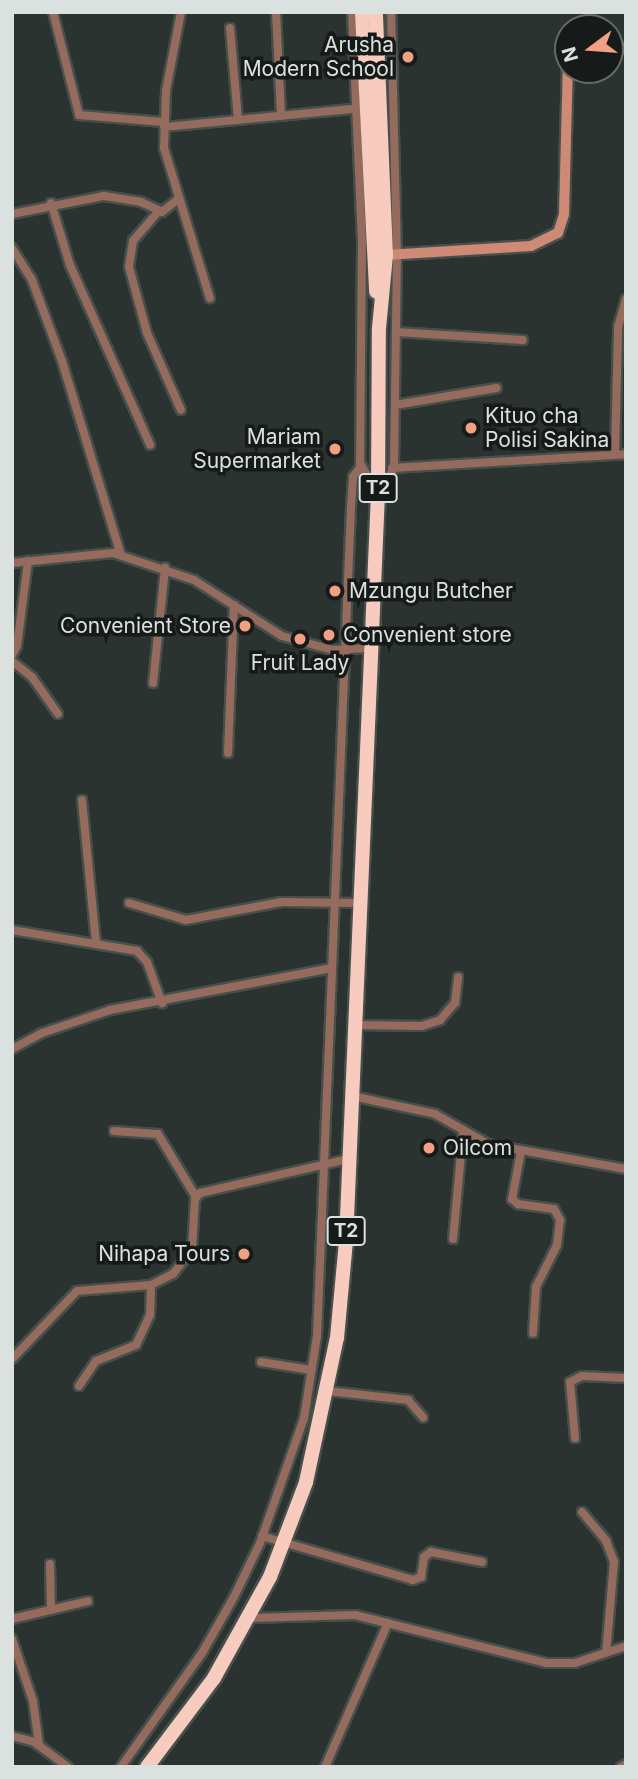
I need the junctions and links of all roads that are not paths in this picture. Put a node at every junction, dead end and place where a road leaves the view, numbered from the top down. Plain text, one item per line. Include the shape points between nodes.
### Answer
1 (52, 12) edge
2 (181, 12) edge
3 (276, 12) edge
4 (352, 12) edge
5 (362, 12) edge
6 (376, 12) edge
7 (391, 12) edge
8 (230, 28) dead end
9 (567, 84) edge
10 (364, 107) junction
11 (281, 116) junction
12 (238, 121) junction
13 (164, 125) junction
14 (178, 199) junction
15 (51, 203) junction
16 (158, 212) junction
17 (12, 214) edge
18 (12, 248) edge
19 (394, 254) junction
20 (379, 278) junction
21 (210, 298) dead end
22 (626, 299) edge
23 (396, 332) junction
24 (523, 340) dead end
25 (622, 348) edge
26 (497, 388) dead end
27 (395, 405) junction
28 (181, 410) dead end
29 (150, 445) dead end
30 (615, 454) junction
31 (626, 454) edge
32 (362, 466) junction
33 (378, 467) junction
34 (394, 468) junction
35 (378, 494) junction
36 (121, 555) junction
37 (28, 561) junction
38 (12, 563) edge
39 (165, 568) junction
40 (234, 606) junction
41 (369, 648) junction
42 (347, 649) junction
43 (12, 655) edge
44 (12, 661) edge
45 (153, 683) dead end
46 (58, 714) dead end
47 (228, 754) dead end
48 (82, 800) dead end
49 (359, 902) junction
50 (130, 903) dead end
51 (332, 903) junction
52 (12, 930) edge
53 (96, 942) junction
54 (332, 968) junction
55 (458, 977) dead end
56 (162, 1003) junction
57 (354, 1025) junction
58 (12, 1049) edge
59 (352, 1096) junction
60 (114, 1131) dead end
61 (463, 1133) junction
62 (521, 1151) junction
63 (348, 1159) junction
64 (320, 1165) junction
65 (626, 1169) edge
66 (196, 1197) junction
67 (453, 1239) dead end
68 (151, 1284) junction
69 (533, 1333) dead end
70 (12, 1359) edge
71 (261, 1362) dead end
72 (312, 1370) junction
73 (626, 1378) edge
74 (79, 1386) dead end
75 (328, 1391) junction
76 (423, 1417) dead end
77 (575, 1438) dead end
78 (582, 1512) dead end
79 (262, 1536) junction
80 (284, 1545) junction
81 (482, 1562) dead end
82 (50, 1564) dead end
83 (88, 1601) dead end
84 (51, 1611) junction
85 (250, 1618) junction
86 (12, 1619) edge
87 (388, 1623) junction
88 (12, 1639) edge
89 (626, 1646) edge
90 (606, 1653) junction
91 (12, 1736) edge
92 (39, 1745) junction
93 (626, 1764) edge
94 (68, 1767) edge
95 (121, 1767) edge
96 (148, 1767) edge
97 (325, 1767) edge
98 (621, 1767) edge

1 - 13 street via 79,115
2 - 13 street
3 - 11 street
4 - 10 street
5 - 10 highway, T2
6 - 19 highway, T2
7 - 19 street
8 - 12 street
9 - 19 street via 564,214 558,233 531,246
10 - 11 street
10 - 20 highway, T2
10 - 32 street
11 - 12 street
12 - 13 street
13 - 14 street via 167,165
14 - 16 street via 171,209
14 - 21 street
15 - 16 street via 119,197
15 - 17 street
15 - 29 street via 70,265
16 - 28 street via 133,241 129,267 147,333
18 - 36 street via 32,280 62,361
19 - 20 highway, T2
19 - 23 street
20 - 33 highway, T2
22 - 25 street via 620,313
23 - 24 street
23 - 27 street
25 - 30 street
26 - 27 street
27 - 34 street
30 - 31 street
30 - 34 street
32 - 35 street
32 - 42 street via 353,477
33 - 34 street
33 - 35 highway, T2
34 - 35 street
35 - 41 highway, T2
36 - 37 street via 103,551
36 - 39 street
37 - 38 street
37 - 43 street via 18,646
39 - 40 street
39 - 45 street
40 - 42 street via 282,636 316,647
40 - 47 street
41 - 42 street
41 - 49 highway, T2
42 - 51 street
44 - 46 street via 32,677
48 - 53 street
49 - 51 street
49 - 57 highway, T2
50 - 51 street via 186,920 281,902
51 - 54 street
52 - 53 street
53 - 56 street via 143,956
54 - 56 street
54 - 64 street
55 - 57 street via 455,1003 440,1020 422,1026
56 - 58 street via 86,1017
57 - 59 highway, T2
59 - 61 street via 435,1114
59 - 63 highway, T2
60 - 66 street via 158,1134
61 - 62 street
61 - 67 street
62 - 65 street
62 - 69 street via 512,1199 524,1206 554,1209 561,1220 557,1245 536,1287
63 - 64 street
63 - 75 highway, T2 via 341,1292
64 - 66 street via 210,1189
64 - 72 street via 321,1256
66 - 68 street via 189,1257 173,1274
68 - 70 street via 77,1291
68 - 74 street via 150,1315 136,1345 96,1361
71 - 72 street
72 - 79 street via 304,1418
73 - 77 street via 582,1376 570,1382
75 - 76 street via 408,1400
75 - 80 highway, T2
78 - 90 street via 606,1541 614,1562
79 - 80 street
79 - 95 street via 202,1653
80 - 81 street via 413,1580 421,1577 429,1552
80 - 85 highway, T2
82 - 84 street
83 - 84 street
84 - 86 street
85 - 87 street via 330,1613
85 - 96 highway, T2 via 215,1678
87 - 90 street via 546,1663 575,1663
87 - 97 street
88 - 92 street via 33,1701
89 - 90 street
91 - 92 street
92 - 94 street
93 - 98 street

